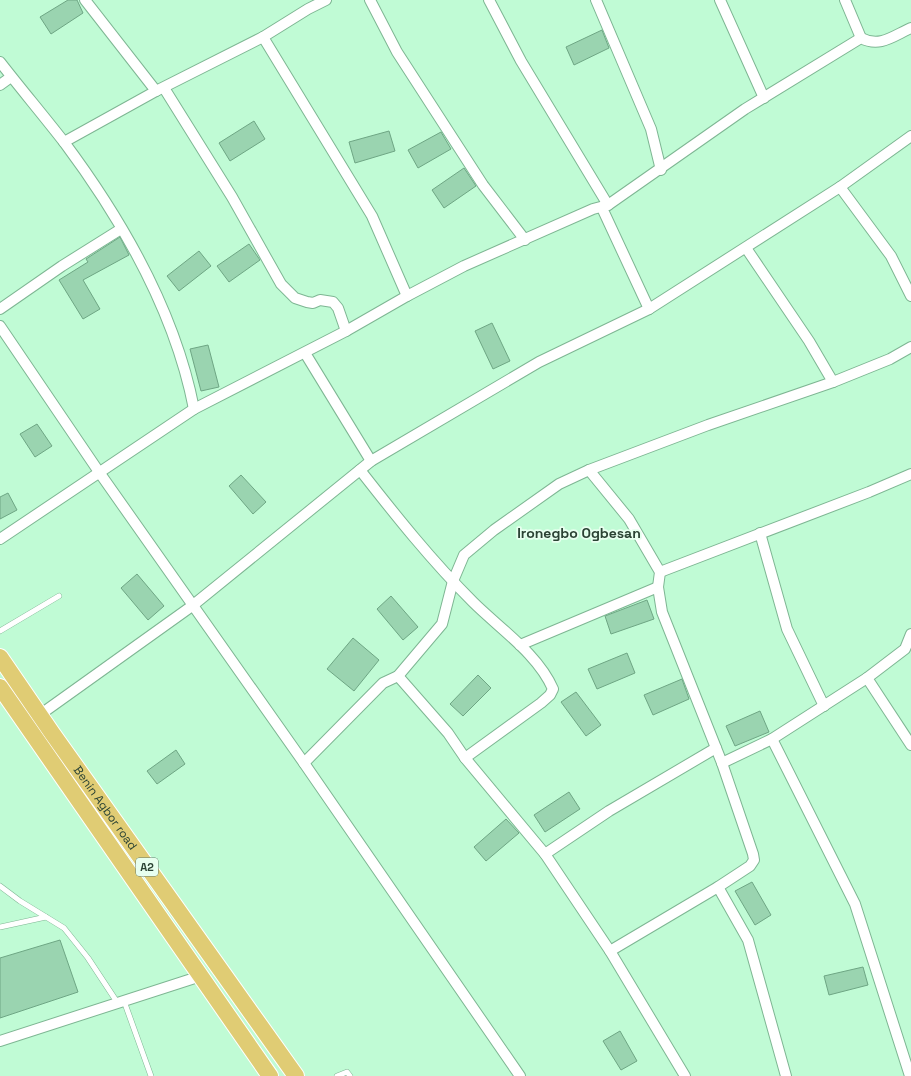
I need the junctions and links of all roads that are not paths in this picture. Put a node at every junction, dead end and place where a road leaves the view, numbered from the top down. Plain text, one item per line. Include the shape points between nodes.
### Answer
1 (85, 0) edge
2 (326, 0) edge
3 (370, 0) edge
4 (489, 0) edge
5 (596, 0) edge
6 (720, 0) edge
7 (845, 0) edge
8 (306, 4) edge
9 (911, 28) edge
10 (263, 37) junction
11 (861, 38) junction
12 (0, 62) edge
13 (11, 77) junction
14 (0, 85) edge
15 (160, 90) junction
16 (764, 98) junction
17 (911, 136) edge
18 (64, 142) junction
19 (661, 170) junction
20 (840, 188) junction
21 (605, 207) junction
22 (121, 229) junction
23 (525, 240) junction
24 (746, 248) junction
25 (407, 296) junction
26 (911, 296) edge
27 (649, 308) junction
28 (0, 309) edge
29 (0, 326) edge
30 (346, 331) junction
31 (911, 346) edge
32 (305, 353) junction
33 (833, 382) junction
34 (194, 409) junction
35 (371, 461) junction
36 (360, 470) junction
37 (589, 470) junction
38 (99, 472) junction
39 (911, 474) edge
40 (760, 533) junction
41 (0, 539) edge
42 (660, 572) junction
43 (453, 581) junction
44 (658, 587) junction
45 (59, 596) dead end
46 (192, 606) junction
47 (0, 631) edge
48 (911, 634) edge
49 (520, 645) junction
50 (0, 657) edge
51 (398, 676) junction
52 (867, 678) junction
53 (0, 688) edge
54 (824, 706) junction
55 (41, 714) junction
56 (772, 739) junction
57 (911, 745) edge
58 (716, 748) junction
59 (465, 758) junction
60 (304, 763) junction
61 (722, 763) junction
62 (545, 854) junction
63 (0, 886) edge
64 (718, 887) junction
65 (46, 916) junction
66 (0, 927) edge
67 (610, 951) junction
68 (200, 976) junction
69 (120, 1001) junction
70 (0, 1041) edge
71 (151, 1076) edge
72 (270, 1076) edge
73 (296, 1076) edge
74 (337, 1076) edge
75 (350, 1076) edge
76 (520, 1076) edge
77 (685, 1076) edge
78 (786, 1076) edge
79 (910, 1076) edge

1 - 15 street
2 - 8 street
3 - 23 street via 397,52 483,185
4 - 21 street
5 - 19 street via 651,129
6 - 16 street
7 - 11 street
8 - 10 street
9 - 11 street via 878,43 870,43
10 - 15 street
10 - 25 street via 372,216
11 - 16 street
12 - 13 street
13 - 14 street
13 - 18 street
15 - 18 street
15 - 30 street via 232,197 281,284 296,298 307,302 333,302 338,308
16 - 19 street
17 - 20 street
18 - 22 street
19 - 21 street via 648,176
20 - 24 street
20 - 26 street via 891,256
21 - 23 street via 593,209
21 - 27 street
22 - 28 street
22 - 34 street via 150,279 173,332
23 - 25 street via 464,266
24 - 27 street
24 - 33 street via 809,341
25 - 30 street
27 - 35 street via 539,362
29 - 38 street
30 - 32 street
31 - 33 street via 890,359
32 - 34 street
32 - 35 street
33 - 37 street
34 - 38 street
35 - 36 street
36 - 43 street via 426,553
36 - 46 street
37 - 42 street via 629,519
37 - 43 street via 560,484 494,530 464,556
38 - 41 street
38 - 46 street
39 - 40 street
40 - 42 street
40 - 54 street via 787,629
42 - 44 street
43 - 49 street
43 - 51 street via 442,624
44 - 49 street
44 - 58 street via 662,612
45 - 47 lane
46 - 55 street
46 - 60 street
48 - 52 street via 905,649
49 - 59 street via 548,679 552,689 550,695
50 - 55 highway, Benin Agbor road / A2
51 - 59 street via 448,733
51 - 60 street via 383,683
52 - 54 street
52 - 57 street
53 - 68 highway, Benin Agbor road / A2
54 - 56 street
55 - 73 highway, Benin Agbor road / A2
56 - 61 street
56 - 79 street via 855,904
58 - 61 street
58 - 62 street
59 - 62 street
60 - 76 street
61 - 64 street via 754,860 750,866
62 - 67 street
63 - 65 lane
64 - 67 street
64 - 78 street via 748,940
65 - 66 lane
65 - 69 lane via 64,928
67 - 77 street
68 - 69 street
68 - 72 highway, Benin Agbor road / A2
69 - 70 street
69 - 71 lane
74 - 75 lane via 347,1072

